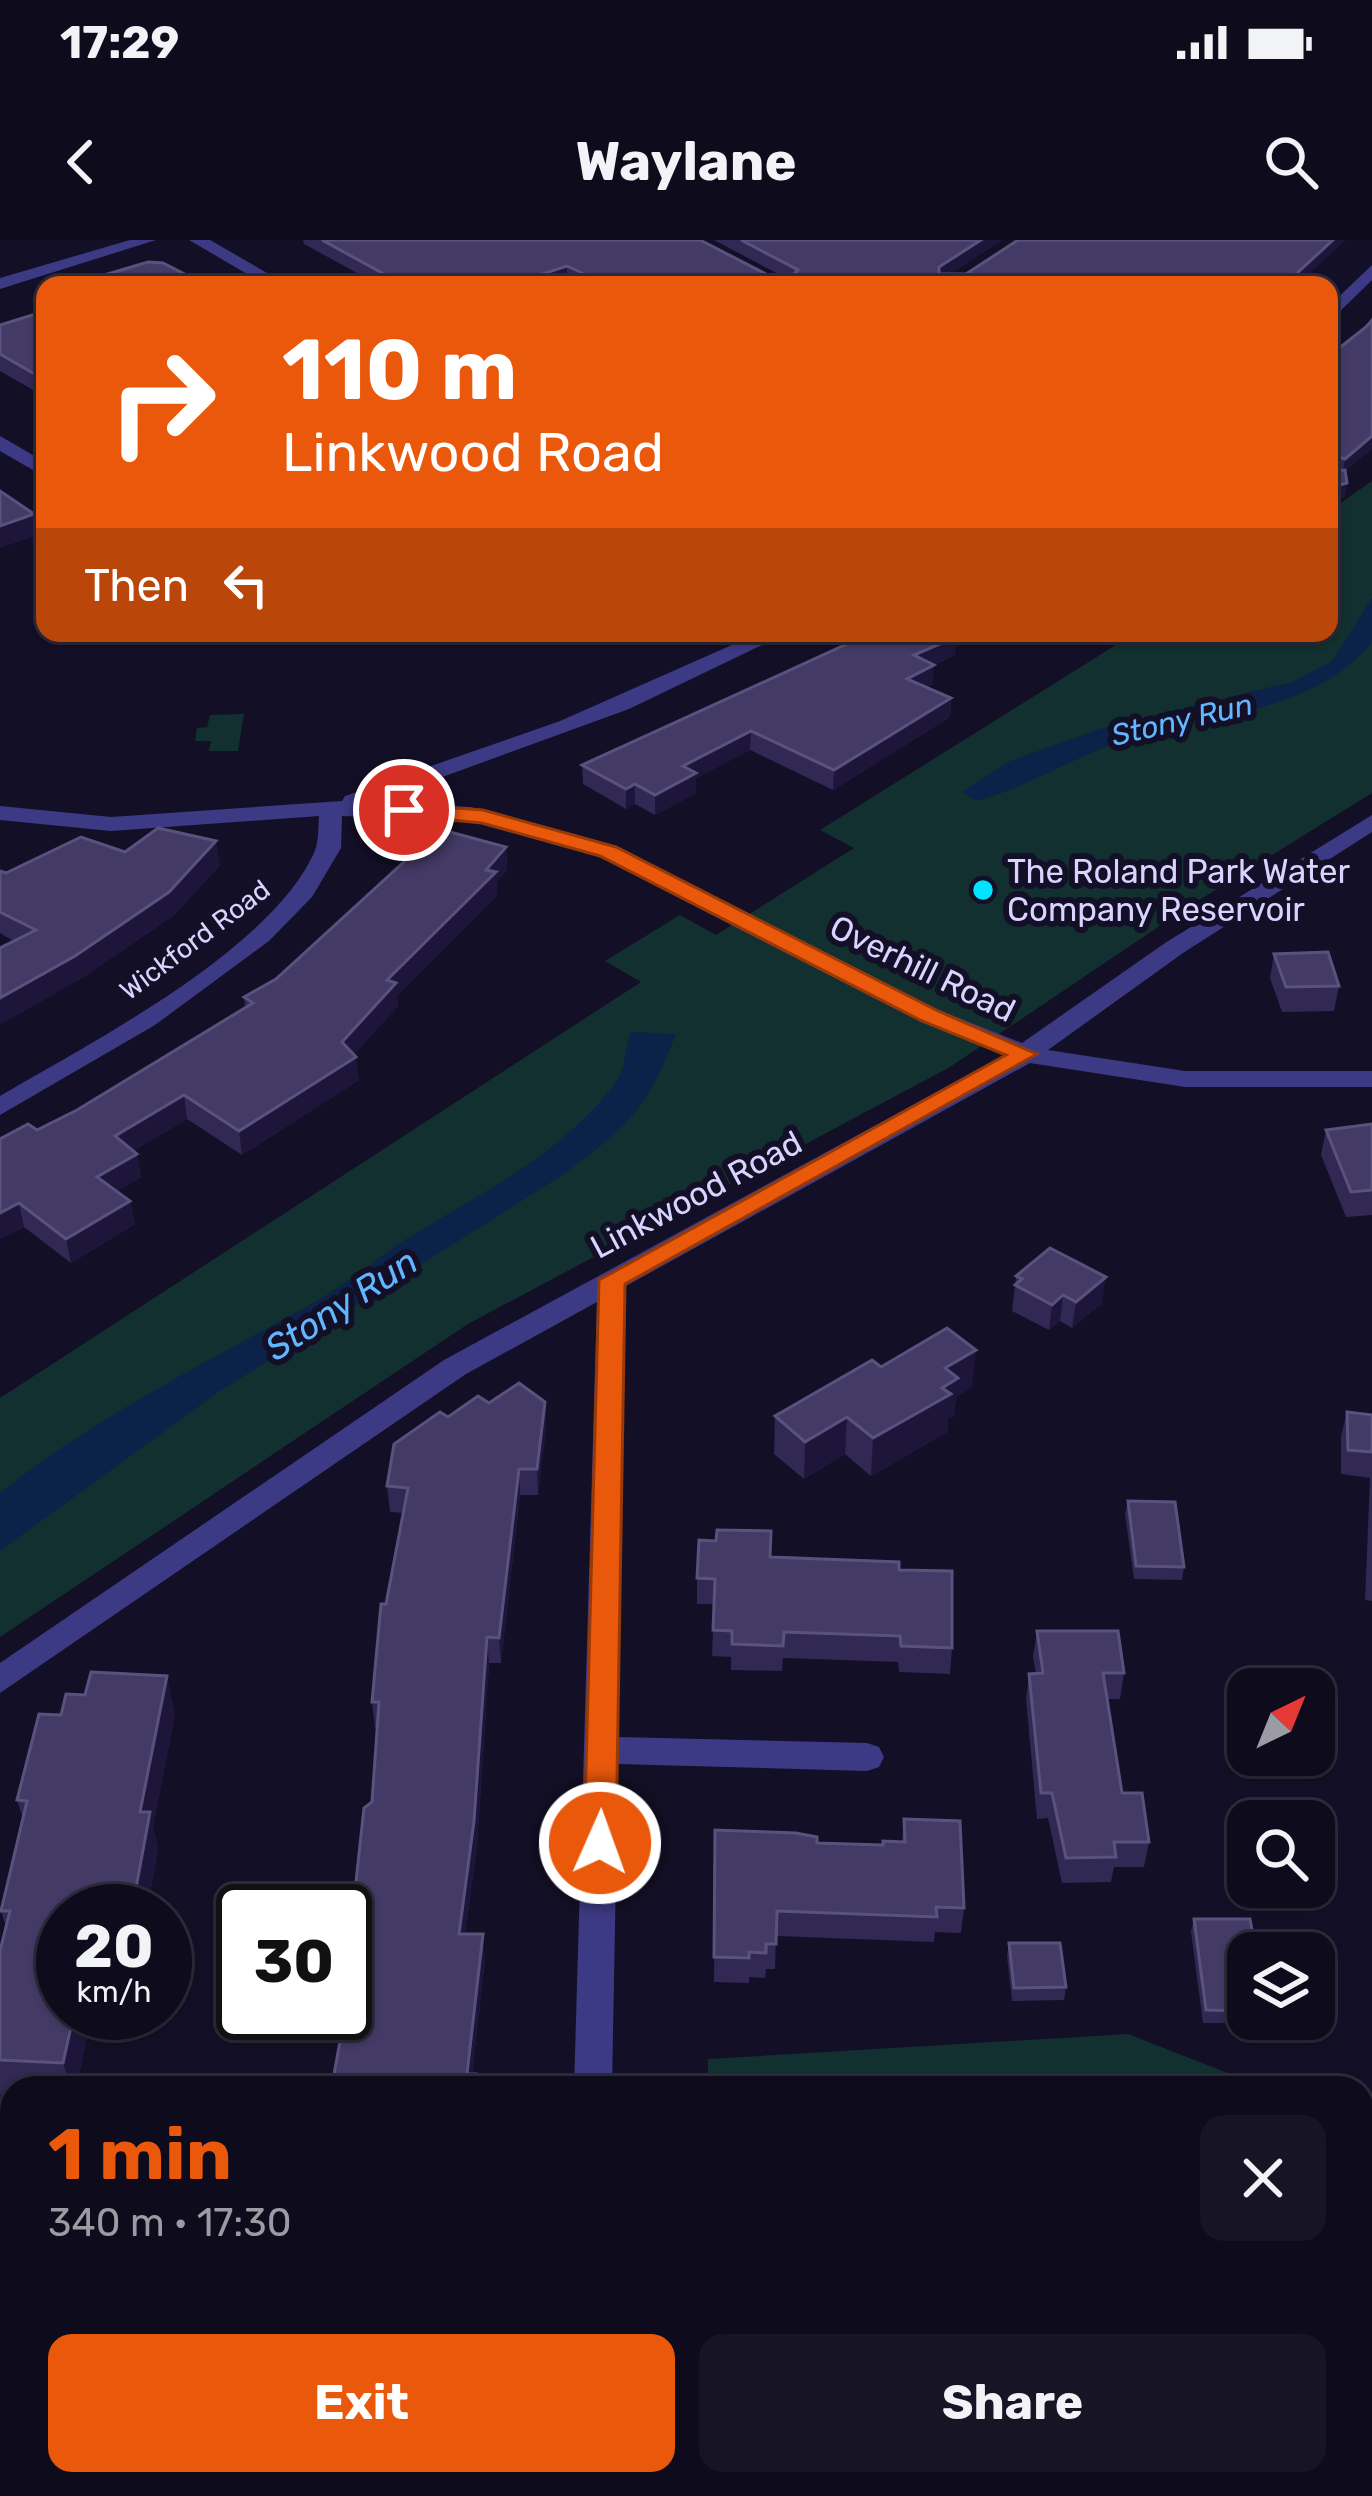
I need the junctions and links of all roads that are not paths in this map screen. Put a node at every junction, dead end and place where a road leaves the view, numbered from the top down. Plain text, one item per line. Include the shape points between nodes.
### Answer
1 (148, 240) edge
2 (197, 240) edge
3 (1372, 270) edge
4 (263, 276) edge
5 (0, 284) edge
6 (1338, 307) edge
7 (0, 442) edge
8 (36, 465) edge
9 (759, 642) edge
10 (461, 764) junction
11 (331, 808) junction
12 (0, 813) edge
13 (470, 814) junction
14 (1372, 822) edge
15 (1025, 1054) junction
16 (1372, 1079) edge
17 (0, 1107) edge
18 (612, 1280) junction
19 (0, 1680) edge
20 (603, 1750) junction
21 (867, 1757) dead end
22 (593, 2076) edge

1 - 5 street
2 - 4 street
3 - 6 street
7 - 8 street
9 - 10 street
10 - 11 street
10 - 13 street via 458,790
11 - 12 street, Overhill Road via 111,824
11 - 13 street, Overhill Road
11 - 17 street, Wickford Road via 337,826 326,857 277,921 188,990
13 - 15 street, Overhill Road via 608,852 930,1016
14 - 15 street, Linkwood Road
15 - 16 street, Overhill Road via 1185,1079
15 - 18 street, Linkwood Road
18 - 19 street, Linkwood Road via 455,1367
18 - 20 street
20 - 21 street
20 - 22 street

